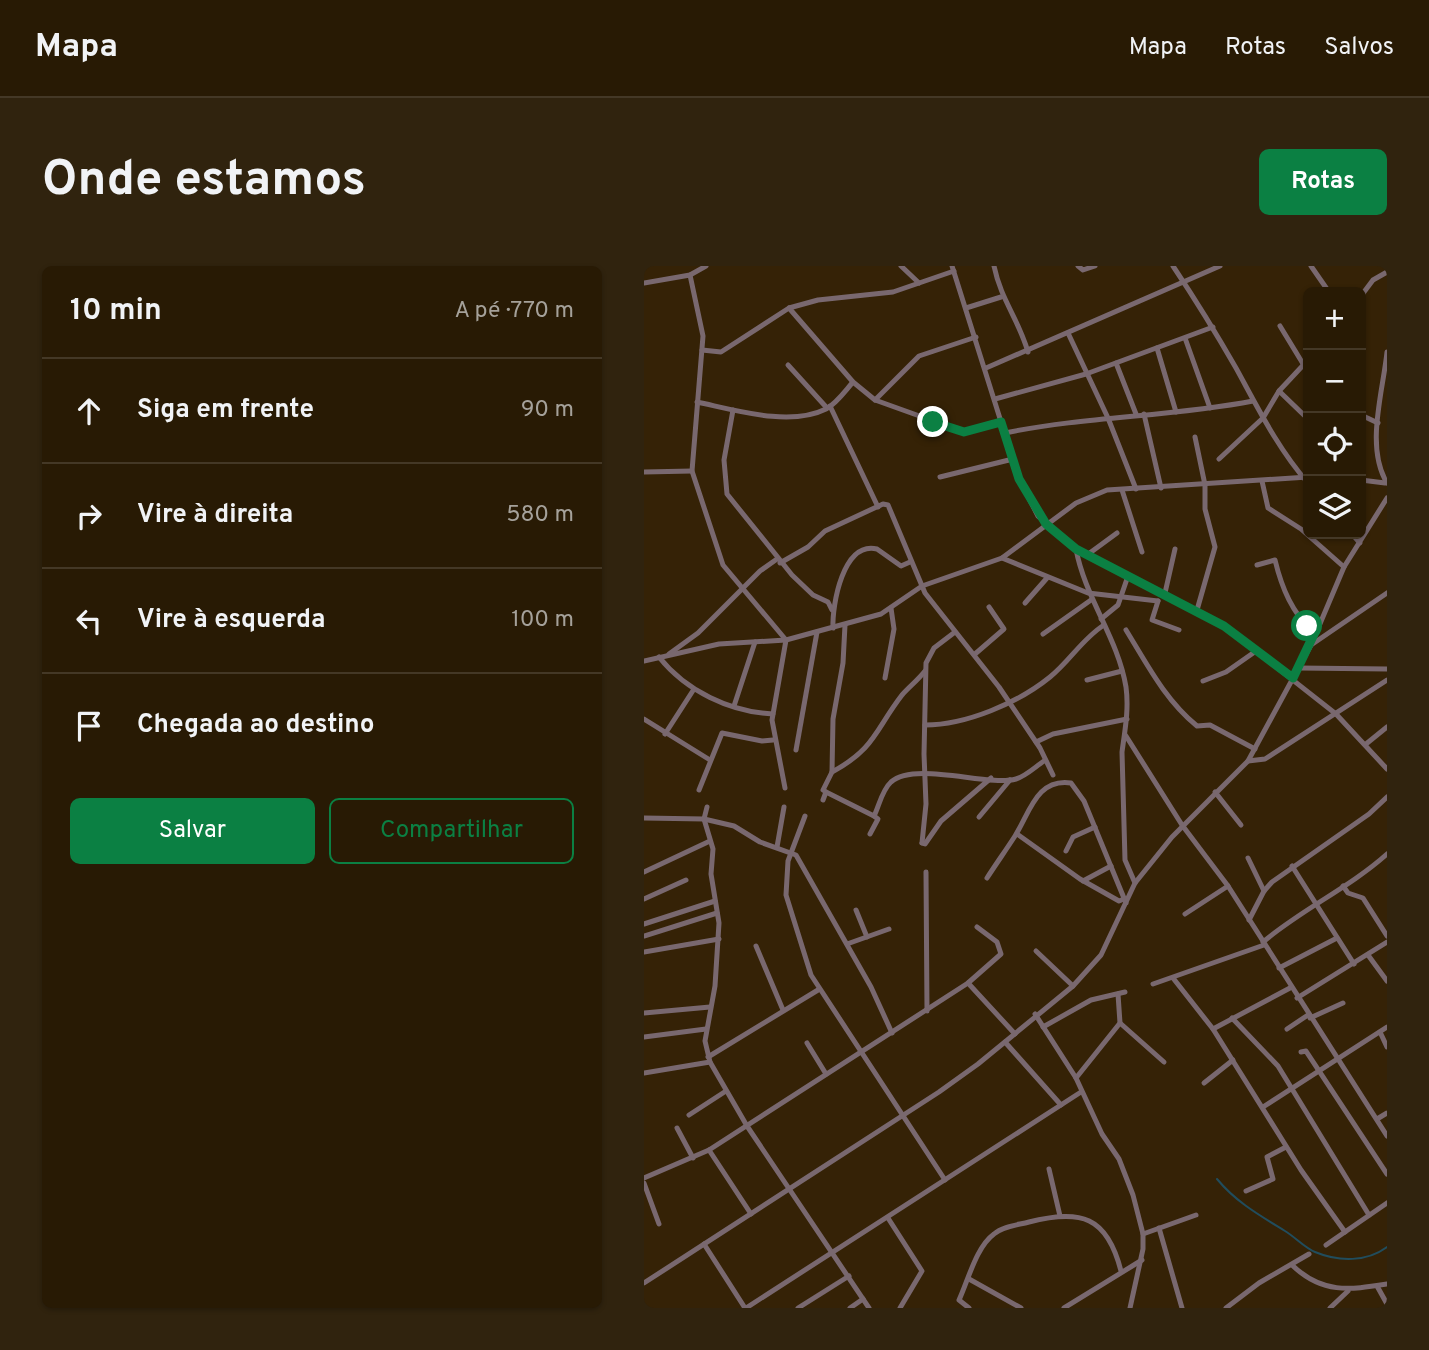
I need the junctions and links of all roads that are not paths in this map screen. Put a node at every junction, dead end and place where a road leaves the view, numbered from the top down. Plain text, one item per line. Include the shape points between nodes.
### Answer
1 (706, 266) edge
2 (901, 266) edge
3 (994, 266) edge
4 (1078, 266) edge
5 (1096, 266) edge
6 (1173, 266) edge
7 (1220, 266) edge
8 (1311, 266) edge
9 (953, 269) edge
10 (692, 271) edge
11 (1387, 272) edge
12 (1184, 282) junction
13 (644, 283) edge
14 (919, 283) junction
15 (1326, 287) edge
16 (1366, 289) edge
17 (1001, 297) junction
18 (789, 308) junction
19 (966, 308) junction
20 (1280, 326) dead end
21 (1213, 327) junction
22 (1068, 333) junction
23 (976, 337) junction
24 (1185, 338) junction
25 (1157, 348) junction
26 (702, 350) junction
27 (1028, 352) junction
28 (1387, 352) edge
29 (1116, 363) junction
30 (788, 365) dead end
31 (1303, 366) joint
32 (986, 368) junction
33 (1086, 373) junction
34 (853, 382) junction
35 (1279, 391) junction
36 (995, 399) junction
37 (875, 400) junction
38 (1253, 401) junction
39 (697, 402) junction
40 (829, 407) junction
41 (1210, 408) junction
42 (733, 410) junction
43 (1176, 412) junction
44 (1136, 414) junction
45 (1144, 414) junction
46 (1303, 414) edge
47 (1366, 417) edge
48 (1108, 418) junction
49 (1263, 418) junction
50 (1001, 422) junction
51 (1378, 423) junction
52 (1005, 433) junction
53 (1195, 437) dead end
54 (1013, 459) junction
55 (1219, 459) dead end
56 (692, 471) junction
57 (644, 472) edge
58 (1305, 476) edge
59 (940, 477) dead end
60 (1303, 477) edge
61 (1262, 481) junction
62 (1366, 481) edge
63 (1386, 483) edge
64 (1205, 485) junction
65 (1161, 488) junction
66 (1122, 489) junction
67 (1136, 489) junction
68 (1387, 498) edge
69 (878, 507) junction
70 (1046, 524) junction
71 (1117, 533) dead end
72 (1356, 539) edge
73 (1360, 543) junction
74 (1076, 549) junction
75 (1175, 549) dead end
76 (1142, 552) dead end
77 (1087, 555) junction
78 (1002, 558) junction
79 (779, 561) junction
80 (910, 562) junction
81 (1257, 565) dead end
82 (1344, 567) junction
83 (1128, 576) junction
84 (1047, 578) junction
85 (922, 586) junction
86 (742, 589) junction
87 (1163, 592) junction
88 (1387, 593) edge
89 (1089, 597) junction
90 (1120, 599) junction
91 (1158, 601) junction
92 (1025, 603) dead end
93 (989, 607) dead end
94 (891, 608) junction
95 (832, 610) junction
96 (1197, 610) junction
97 (1101, 619) junction
98 (845, 625) junction
99 (1104, 625) junction
100 (833, 628) junction
101 (1126, 630) dead end
102 (1179, 630) dead end
103 (817, 632) junction
104 (955, 632) junction
105 (1043, 634) dead end
106 (1314, 634) junction
107 (786, 640) junction
108 (755, 642) junction
109 (1311, 645) junction
110 (1256, 651) junction
111 (975, 654) junction
112 (667, 656) junction
113 (659, 657) junction
114 (644, 661) edge
115 (1299, 668) junction
116 (1387, 669) edge
117 (1122, 670) junction
118 (925, 671) junction
119 (885, 678) dead end
120 (1293, 678) junction
121 (1087, 680) dead end
122 (1387, 680) edge
123 (1203, 681) dead end
124 (694, 690) junction
125 (1008, 701) junction
126 (734, 706) junction
127 (1336, 714) junction
128 (773, 715) junction
129 (644, 719) edge
130 (1126, 719) junction
131 (925, 725) junction
132 (1387, 727) edge
133 (665, 734) junction
134 (1126, 736) junction
135 (773, 740) junction
136 (1036, 742) junction
137 (1366, 744) junction
138 (1255, 749) junction
139 (796, 750) dead end
140 (710, 760) junction
141 (1044, 761) junction
142 (1248, 761) junction
143 (1387, 769) edge
144 (832, 772) junction
145 (926, 775) junction
146 (1053, 775) dead end
147 (991, 778) junction
148 (1010, 780) junction
149 (785, 788) dead end
150 (699, 790) dead end
151 (826, 792) junction
152 (1215, 792) junction
153 (1387, 797) edge
154 (823, 800) dead end
155 (707, 807) dead end
156 (785, 807) dead end
157 (805, 816) dead end
158 (874, 816) junction
159 (979, 817) dead end
160 (644, 818) edge
161 (704, 819) junction
162 (1182, 825) junction
163 (1241, 825) dead end
164 (1095, 827) junction
165 (870, 834) dead end
166 (1017, 834) junction
167 (710, 841) junction
168 (777, 847) junction
169 (1066, 851) dead end
170 (791, 852) junction
171 (1387, 854) edge
172 (1248, 858) dead end
173 (1111, 866) junction
174 (1292, 866) junction
175 (644, 872) edge
176 (926, 872) dead end
177 (987, 878) dead end
178 (686, 880) dead end
179 (1083, 881) junction
180 (1135, 883) junction
181 (1228, 886) junction
182 (1343, 886) junction
183 (1264, 891) junction
184 (644, 900) edge
185 (715, 901) junction
186 (1125, 901) junction
187 (1317, 904) junction
188 (856, 910) dead end
189 (717, 914) junction
190 (1185, 914) dead end
191 (1249, 920) junction
192 (644, 923) edge
193 (977, 926) dead end
194 (889, 929) dead end
195 (644, 936) edge
196 (1387, 936) edge
197 (867, 937) junction
198 (1337, 938) junction
199 (719, 939) junction
200 (1387, 942) edge
201 (847, 944) junction
202 (1264, 944) junction
203 (756, 946) dead end
204 (1036, 951) dead end
205 (644, 952) edge
206 (1368, 955) junction
207 (1354, 964) junction
208 (1279, 968) junction
209 (1173, 978) junction
210 (1387, 981) edge
211 (968, 983) junction
212 (1153, 984) dead end
213 (1073, 986) junction
214 (1290, 988) junction
215 (818, 990) junction
216 (1297, 998) junction
217 (1343, 1003) dead end
218 (710, 1007) junction
219 (783, 1010) junction
220 (927, 1011) junction
221 (644, 1013) edge
222 (1035, 1014) junction
223 (1309, 1017) junction
224 (1231, 1018) junction
225 (1120, 1023) junction
226 (1043, 1027) junction
227 (1387, 1027) edge
228 (706, 1029) junction
229 (1213, 1029) junction
230 (1287, 1029) dead end
231 (892, 1032) junction
232 (1380, 1032) junction
233 (1015, 1034) junction
234 (644, 1037) edge
235 (1005, 1042) junction
236 (807, 1043) dead end
237 (1387, 1047) edge
238 (860, 1051) junction
239 (1301, 1052) dead end
240 (1337, 1059) junction
241 (709, 1060) junction
242 (1233, 1060) junction
243 (1164, 1062) dead end
244 (1319, 1071) junction
245 (644, 1073) edge
246 (826, 1074) junction
247 (1076, 1078) junction
248 (1204, 1083) dead end
249 (1292, 1088) junction
250 (726, 1091) junction
251 (1081, 1092) junction
252 (1060, 1105) junction
253 (1263, 1107) junction
254 (1387, 1113) edge
255 (689, 1115) dead end
256 (902, 1116) junction
257 (1377, 1119) junction
258 (747, 1126) junction
259 (677, 1128) dead end
260 (1387, 1136) edge
261 (1286, 1147) junction
262 (709, 1150) junction
263 (693, 1158) junction
264 (1049, 1169) dead end
265 (1387, 1174) edge
266 (945, 1180) junction
267 (644, 1181) edge
268 (789, 1189) junction
269 (1246, 1191) dead end
270 (1387, 1203) edge
271 (751, 1214) junction
272 (1196, 1215) dead end
273 (1369, 1215) junction
274 (1060, 1216) junction
275 (888, 1217) junction
276 (659, 1224) dead end
277 (1159, 1228) junction
278 (1345, 1232) junction
279 (1143, 1234) junction
280 (704, 1244) junction
281 (1326, 1245) dead end
282 (833, 1252) junction
283 (1309, 1254) dead end
284 (1142, 1260) junction
285 (1292, 1265) junction
286 (1121, 1270) junction
287 (849, 1276) junction
288 (969, 1279) junction
289 (644, 1283) edge
290 (1387, 1284) edge
291 (1377, 1286) junction
292 (1348, 1291) junction
293 (863, 1299) junction
294 (1387, 1304) edge
295 (802, 1307) edge
296 (745, 1308) edge
297 (850, 1308) edge
298 (869, 1308) edge
299 (900, 1308) edge
300 (970, 1308) edge
301 (1021, 1308) edge
302 (1065, 1308) edge
303 (1130, 1308) edge
304 (1182, 1308) edge
305 (1226, 1308) edge
306 (1330, 1308) edge

1 - 10 street
2 - 14 street
3 - 17 street
4 - 5 street via 1083,270
6 - 12 street
7 - 12 street
8 - 15 street
9 - 14 street
9 - 19 street
10 - 13 street
10 - 26 street
11 - 16 street
12 - 21 street
12 - 22 street
14 - 18 street via 879,296 818,300
17 - 19 street
17 - 27 street via 1019,321
18 - 26 street via 721,352
18 - 34 street
19 - 23 street
20 - 31 street
21 - 24 street
21 - 38 street
22 - 27 street
22 - 33 street
23 - 32 street
23 - 37 street via 919,356
24 - 25 street
24 - 41 street
25 - 29 street
25 - 43 street
26 - 39 street
27 - 32 street
28 - 51 street
29 - 33 street
29 - 44 street
30 - 40 street
31 - 35 street
32 - 36 street
33 - 36 street
33 - 48 street
34 - 37 street
34 - 40 street
35 - 46 street
35 - 49 street
36 - 50 street
37 - 50 street via 964,432
38 - 41 street
38 - 49 street
39 - 42 street
39 - 56 street
40 - 42 street via 788,416
40 - 69 street
41 - 43 street
42 - 79 street via 724,484 733,505
43 - 45 street
44 - 45 street
44 - 48 street
45 - 65 street
47 - 51 street
48 - 52 street
48 - 67 street
49 - 55 street
49 - 58 street
50 - 52 street
51 - 63 street via 1378,454
52 - 54 street
53 - 64 street
54 - 59 street
54 - 70 street via 1031,504
56 - 57 street
56 - 86 street via 715,548
60 - 61 street
61 - 64 street
61 - 82 street via 1268,508 1301,529
62 - 63 street
64 - 65 street
64 - 96 street via 1205,509 1215,547
65 - 67 street
66 - 67 street
66 - 70 street via 1092,495
66 - 76 street
68 - 73 street
69 - 79 street via 825,531 808,547
69 - 80 street via 891,508
70 - 74 street
70 - 78 street
71 - 77 street
72 - 73 street
73 - 82 street
74 - 77 street
74 - 89 street
75 - 87 street
77 - 83 street
78 - 84 street
78 - 85 street
79 - 86 street
79 - 95 street
80 - 85 street
80 - 95 street via 901,566 877,549 863,550 845,566
81 - 106 street via 1275,560 1283,590
82 - 106 street
83 - 87 street
83 - 90 street
84 - 89 street
84 - 92 street
85 - 94 street
85 - 104 street
86 - 107 street
86 - 112 street via 698,633
87 - 91 street
87 - 96 street
88 - 109 street
89 - 90 street
89 - 97 street
89 - 105 street
90 - 91 street
90 - 97 street
91 - 102 street via 1152,620
93 - 111 street via 1004,629
94 - 98 street
94 - 119 street via 894,629
95 - 100 street
96 - 110 street
97 - 99 street
98 - 100 street
98 - 144 street via 832,719
99 - 117 street
99 - 125 street via 1049,678
100 - 103 street
101 - 138 street via 1184,716 1196,726 1210,725
103 - 107 street
103 - 139 street
104 - 111 street
104 - 118 street via 934,649
106 - 109 street
107 - 108 street
107 - 128 street
108 - 112 street via 719,644
108 - 126 street
109 - 115 street
110 - 120 street
110 - 123 street
111 - 125 street
112 - 113 street
113 - 114 street
113 - 124 street
115 - 116 street
115 - 120 street
117 - 121 street
117 - 130 street
118 - 131 street
118 - 144 street via 902,695 873,742
120 - 127 street
120 - 138 street
122 - 127 street
124 - 126 street
124 - 133 street
125 - 131 street via 953,723
125 - 136 street
126 - 128 street
127 - 137 street
127 - 142 street via 1265,759
128 - 135 street
129 - 133 street
130 - 134 street
130 - 136 street via 1053,734
131 - 145 street
132 - 137 street
133 - 140 street
134 - 162 street
134 - 180 street via 1122,752 1124,853
135 - 140 street via 722,733
135 - 149 street
136 - 141 street
137 - 143 street
138 - 142 street
140 - 150 street
141 - 146 street
141 - 148 street
142 - 152 street
144 - 151 street
145 - 147 street
145 - 147 street via 923,844 941,821
145 - 158 street via 890,783
147 - 148 street
148 - 159 street
151 - 154 street
151 - 158 street
152 - 162 street
152 - 163 street
153 - 174 street
155 - 161 street
156 - 168 street
157 - 170 street
158 - 165 street via 878,819
160 - 161 street
161 - 167 street
161 - 168 street
162 - 180 street
162 - 181 street
164 - 166 street via 1077,787 1062,781 1038,795
164 - 169 street via 1073,837
164 - 173 street
166 - 177 street
166 - 179 street
167 - 175 street
167 - 185 street
168 - 170 street
170 - 201 street via 800,859
170 - 215 street via 786,878 789,910
171 - 182 street
172 - 183 street
173 - 179 street
173 - 186 street
174 - 183 street
174 - 187 street
176 - 220 street
178 - 184 street
179 - 186 street
180 - 186 street
181 - 190 street
181 - 191 street
182 - 187 street
182 - 196 street via 1363,898
183 - 191 street
185 - 189 street
185 - 192 street
186 - 213 street via 1101,955
187 - 198 street
187 - 202 street via 1285,923
188 - 197 street
189 - 195 street
189 - 199 street
191 - 202 street
193 - 211 street via 997,943 1001,954
194 - 197 street
197 - 201 street
198 - 207 street
198 - 208 street
199 - 205 street
199 - 218 street
200 - 206 street
201 - 231 street
202 - 208 street
202 - 209 street
203 - 219 street
204 - 213 street
206 - 207 street
206 - 210 street
207 - 216 street
208 - 214 street
209 - 212 street
209 - 229 street
211 - 220 street
211 - 233 street
213 - 222 street
214 - 216 street
214 - 224 street
215 - 219 street
215 - 238 street
216 - 223 street
217 - 223 street
218 - 221 street
218 - 228 street
219 - 241 street
220 - 231 street
222 - 226 street
222 - 233 street
223 - 230 street
223 - 240 street
224 - 229 street
224 - 249 street via 1279,1066
225 - 226 street via 1121,993 1091,1000
225 - 243 street
225 - 247 street
226 - 247 street
227 - 232 street
228 - 234 street
228 - 241 street
229 - 242 street
231 - 238 street
232 - 237 street
232 - 240 street
233 - 235 street
235 - 252 street
235 - 256 street
236 - 246 street
238 - 246 street
238 - 256 street
239 - 244 street via 1306,1051
240 - 244 street
240 - 257 street
241 - 245 street
241 - 250 street
242 - 248 street
242 - 253 street
244 - 249 street
244 - 265 street
246 - 258 street
247 - 251 street
249 - 253 street
249 - 273 street
250 - 255 street
250 - 258 street
251 - 252 street
251 - 279 street via 1119,1159
252 - 266 street
253 - 261 street
254 - 257 street
256 - 266 street
256 - 268 street
257 - 260 street
258 - 262 street
258 - 268 street
259 - 263 street
261 - 269 street via 1267,1157 1273,1179
261 - 278 street
262 - 263 street
262 - 271 street
263 - 267 street
264 - 274 street
266 - 275 street
267 - 276 street
268 - 271 street
268 - 282 street
270 - 273 street
271 - 280 street
272 - 277 street
273 - 278 street
274 - 286 street via 1077,1215 1102,1229 1115,1247
274 - 288 street via 994,1234
275 - 282 street
275 - 299 street via 922,1271
277 - 279 street
277 - 304 street
278 - 281 street
279 - 284 street
280 - 289 street
280 - 296 street
282 - 287 street
282 - 296 street
283 - 285 street
284 - 286 street
284 - 303 street
285 - 292 street via 1306,1277
285 - 305 street
286 - 302 street
287 - 293 street
287 - 295 street
288 - 300 street via 959,1300
288 - 301 street
290 - 291 street
291 - 292 street
291 - 294 street
292 - 306 street
293 - 297 street
293 - 298 street

